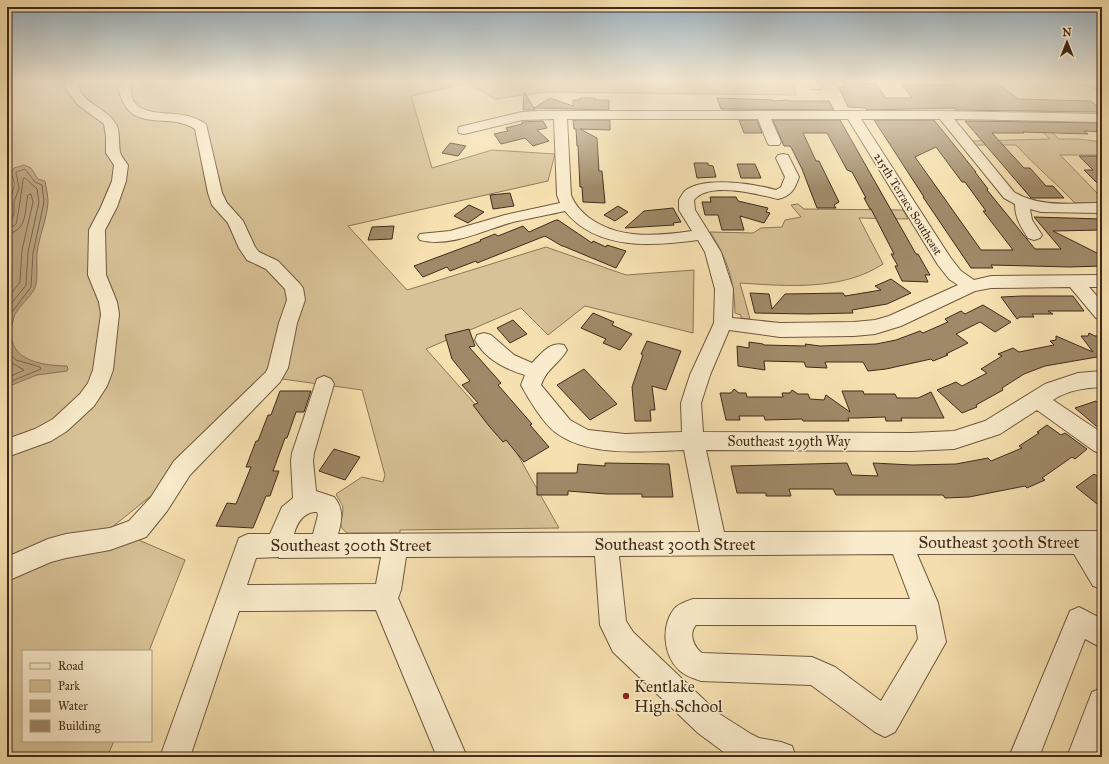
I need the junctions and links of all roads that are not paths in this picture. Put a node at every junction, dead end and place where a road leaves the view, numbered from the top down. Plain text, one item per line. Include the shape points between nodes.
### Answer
1 (103, 117) edge
2 (158, 117) edge
3 (519, 117) edge
4 (560, 117) edge
5 (763, 117) edge
6 (853, 117) edge
7 (945, 117) edge
8 (1031, 117) edge
9 (1102, 118) edge
10 (464, 130) dead end
11 (774, 142) dead end
12 (783, 158) dead end
13 (1022, 202) junction
14 (567, 206) junction
15 (1102, 208) edge
16 (702, 235) junction
17 (1034, 235) dead end
18 (426, 237) dead end
19 (1075, 281) junction
20 (1102, 281) edge
21 (971, 286) junction
22 (1102, 314) edge
23 (723, 323) junction
24 (484, 340) dead end
25 (557, 350) dead end
26 (536, 371) junction
27 (1102, 379) edge
28 (324, 384) dead end
29 (1038, 400) junction
30 (693, 441) junction
31 (1102, 445) edge
32 (7, 448) edge
33 (305, 502) junction
34 (1091, 542) edge
35 (900, 543) junction
36 (714, 544) junction
37 (322, 545) junction
38 (395, 545) junction
39 (606, 545) junction
40 (279, 546) junction
41 (7, 569) edge
42 (1102, 577) edge
43 (384, 597) junction
44 (230, 598) junction
45 (927, 612) junction
46 (1102, 634) edge
47 (1102, 702) edge
48 (175, 757) edge
49 (452, 757) edge
50 (781, 757) edge
51 (1024, 757) edge
52 (1082, 757) edge

1 - 32 street via 110,124 113,152 121,169 119,181 97,230 97,274 110,314 103,370 90,396 65,421 43,435
2 - 41 street via 192,120 201,127 220,206 235,221 253,256 272,265 294,288 296,300 278,368 274,377 182,468 160,504 136,528 122,536 48,551
3 - 10 street
4 - 14 street via 564,195
5 - 11 street
6 - 21 street, 215th Terrace Southeast via 944,261 955,274
7 - 13 street via 1009,195
8 - 9 street
12 - 16 street via 792,177 788,188 778,195 745,188 711,187 692,192 685,204
13 - 15 street via 1048,208
13 - 17 street via 1024,222
14 - 16 street via 583,222 603,233 620,238 671,239
14 - 18 street via 510,218 451,236
16 - 23 street via 713,252 721,276 724,289
19 - 20 street
19 - 21 street via 1003,281
19 - 22 street
21 - 23 street via 895,322 875,327 780,330
23 - 30 street via 700,375 691,403
24 - 26 street via 506,361
25 - 26 street
26 - 30 street, Southeast 299th Way via 531,385 537,396 562,426 584,438 625,442
27 - 29 street, Southeast 299th Way via 1068,384 1052,390
28 - 33 street via 303,453
29 - 30 street, Southeast 299th Way via 992,428 954,440
29 - 31 street
30 - 36 street
33 - 37 street via 320,502 328,508 330,515
33 - 40 street via 292,511
34 - 35 street, Southeast 300th Street
34 - 42 street
35 - 36 street, Southeast 300th Street
35 - 45 street
36 - 39 street, Southeast 300th Street
37 - 38 street, Southeast 300th Street
37 - 40 street, Southeast 300th Street
38 - 39 street, Southeast 300th Street
38 - 43 street via 388,590
39 - 50 street via 613,625 623,642 708,723 740,745 759,753
40 - 44 street, Southeast 300th Street via 248,546
43 - 44 street
43 - 49 street
44 - 48 street
45 - 45 street via 932,642 885,722 812,671 701,667 691,663 683,653 680,642 679,628 683,618 693,612
46 - 51 street via 1079,620
47 - 52 street

